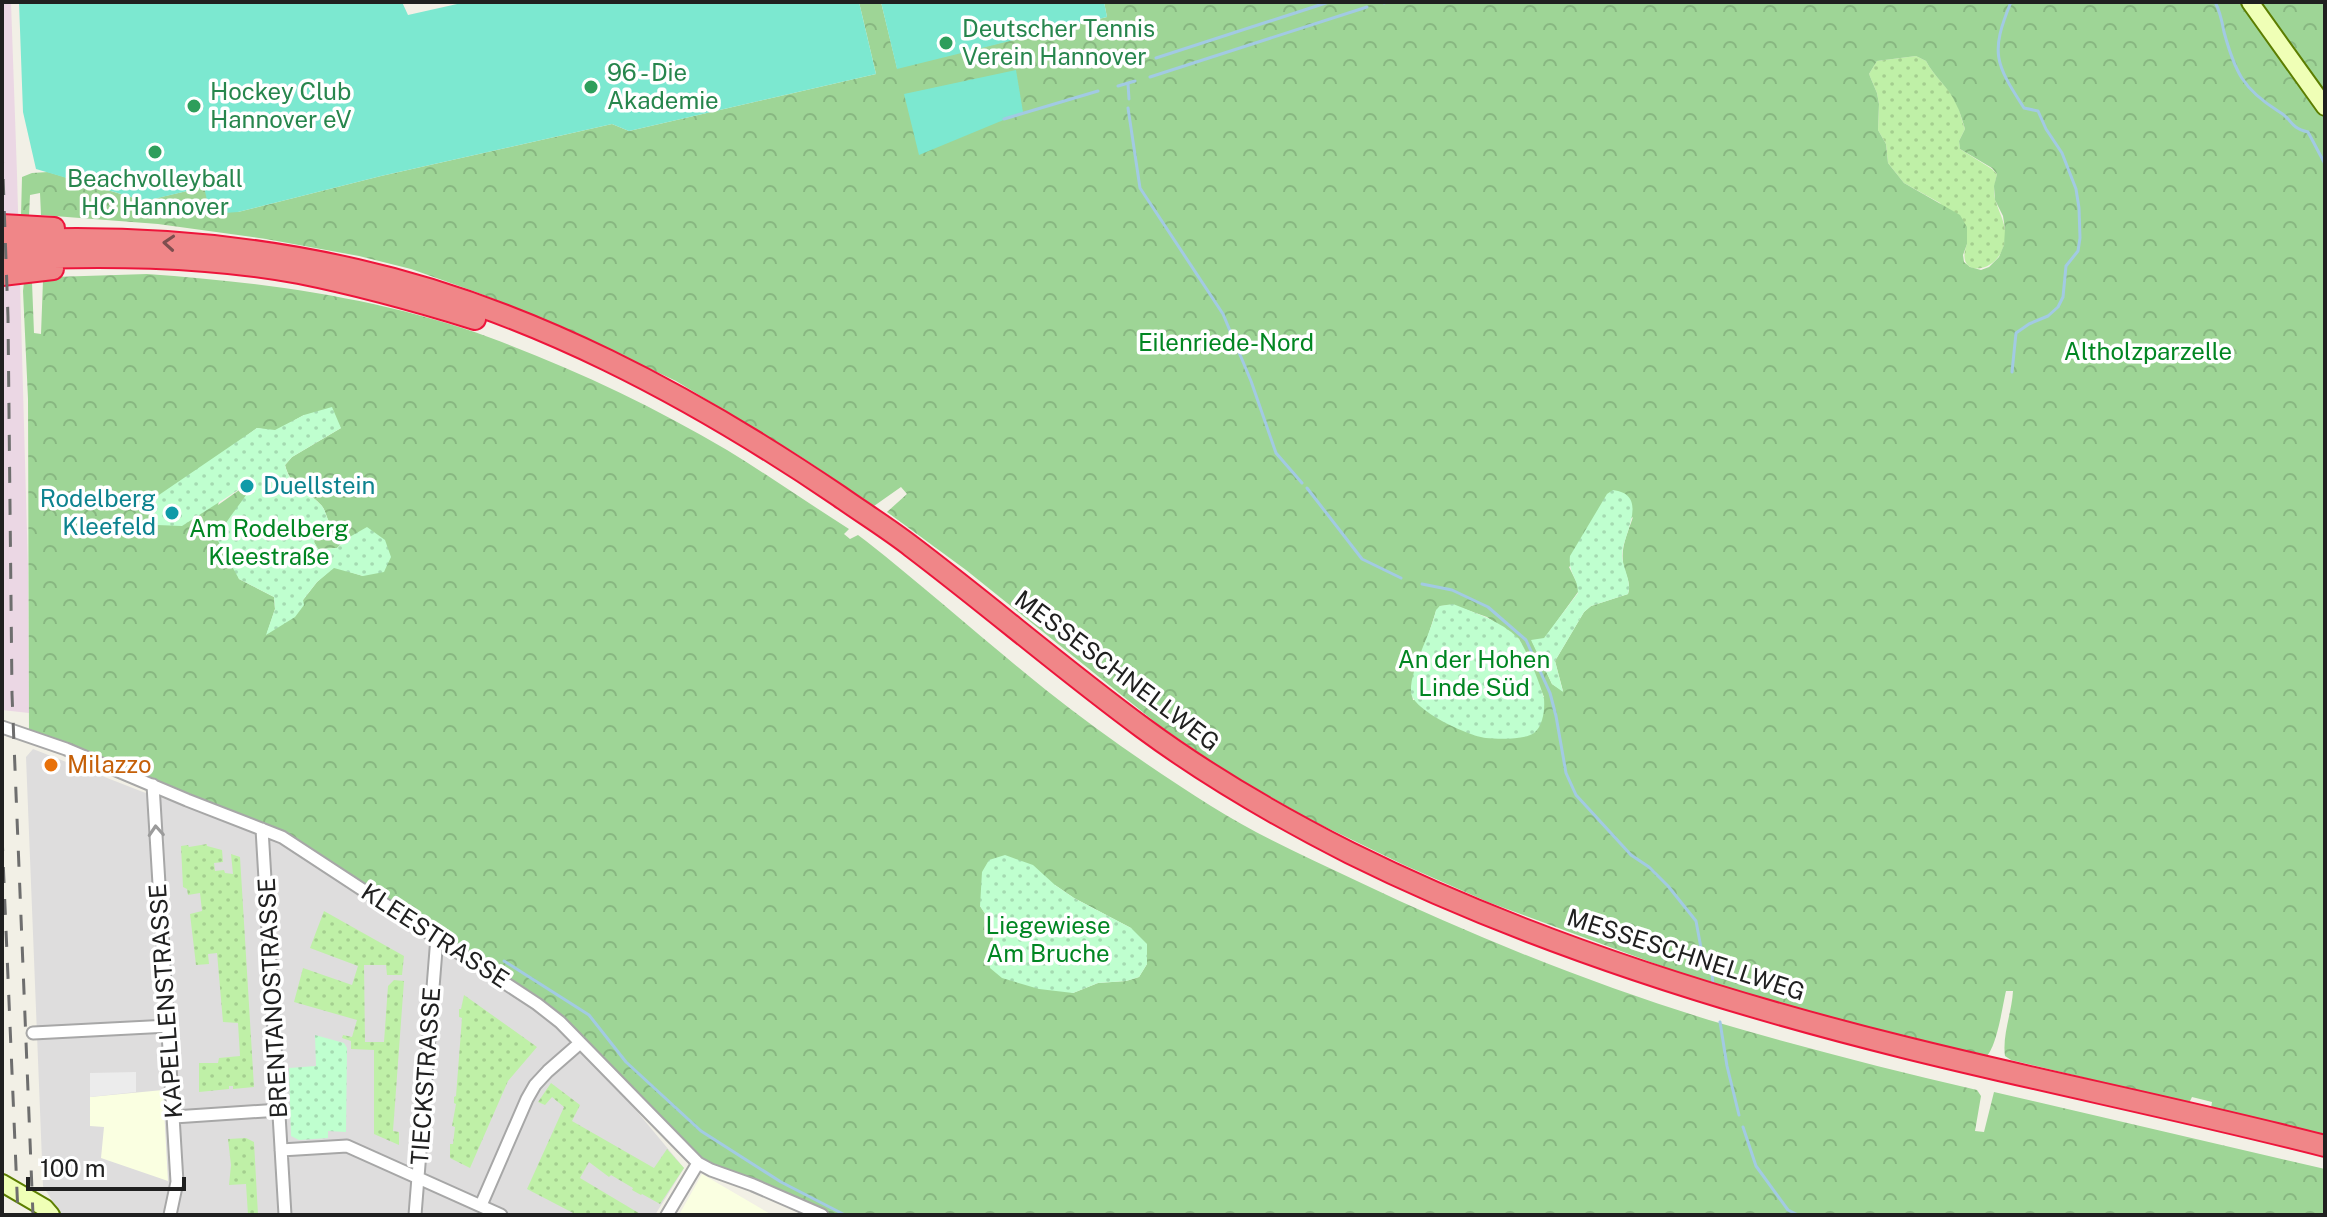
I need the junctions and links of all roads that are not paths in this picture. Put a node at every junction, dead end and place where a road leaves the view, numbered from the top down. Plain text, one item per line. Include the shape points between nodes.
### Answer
1 (2250, 2) edge
2 (2325, 107) edge
3 (2, 225) edge
4 (2, 241) edge
5 (132, 241) junction
6 (2, 259) edge
7 (188, 260) junction
8 (2, 275) edge
9 (2, 727) edge
10 (153, 785) junction
11 (262, 829) junction
12 (437, 937) junction
13 (169, 1026) junction
14 (33, 1033) dead end
15 (580, 1043) junction
16 (280, 1110) junction
17 (174, 1117) junction
18 (2325, 1146) edge
19 (281, 1150) junction
20 (2325, 1158) edge
21 (698, 1163) junction
22 (418, 1178) junction
23 (2, 1184) edge
24 (481, 1205) junction
25 (48, 1212) edge
26 (170, 1215) edge
27 (285, 1215) edge
28 (415, 1215) edge
29 (501, 1215) edge
30 (667, 1215) edge
31 (822, 1215) edge

1 - 2 street
3 - 5 highway via 92,230
4 - 5 highway, MESSESCHNELLWEG
18 -> 5 highway, MESSESCHNELLWEG via 1826,1028 1586,951 1421,886 1279,815 1204,769 1148,732 909,544 774,452 634,373 508,318 398,280 299,258
6 - 7 highway, MESSESCHNELLWEG
7 - 8 highway
7 - 20 highway, MESSESCHNELLWEG via 296,273 395,295 504,328 629,385 767,461 903,554 1142,742 1200,780 1347,863 1432,903 1648,985 1810,1035
9 - 10 street, KLEESTRASSE
10 - 11 street, KLEESTRASSE
13 -> 10 street, KAPELLENSTRASSE
11 - 12 street, KLEESTRASSE
11 - 16 street, BRENTANOSTRASSE
12 - 15 street, KLEESTRASSE via 537,1004
12 - 22 street, TIECKSTRASSE
13 - 14 street
13 - 17 street, KAPELLENSTRASSE
15 - 21 street, KLEESTRASSE
15 - 24 street via 535,1085
16 - 17 street
16 - 19 street, BRENTANOSTRASSE
17 - 26 street, KAPELLENSTRASSE via 177,1182
19 - 22 street via 347,1146
19 - 27 street, BRENTANOSTRASSE
21 - 30 street
21 - 31 street, KLEESTRASSE
22 - 24 street
22 - 28 street, TIECKSTRASSE
23 - 25 street
24 - 29 street

